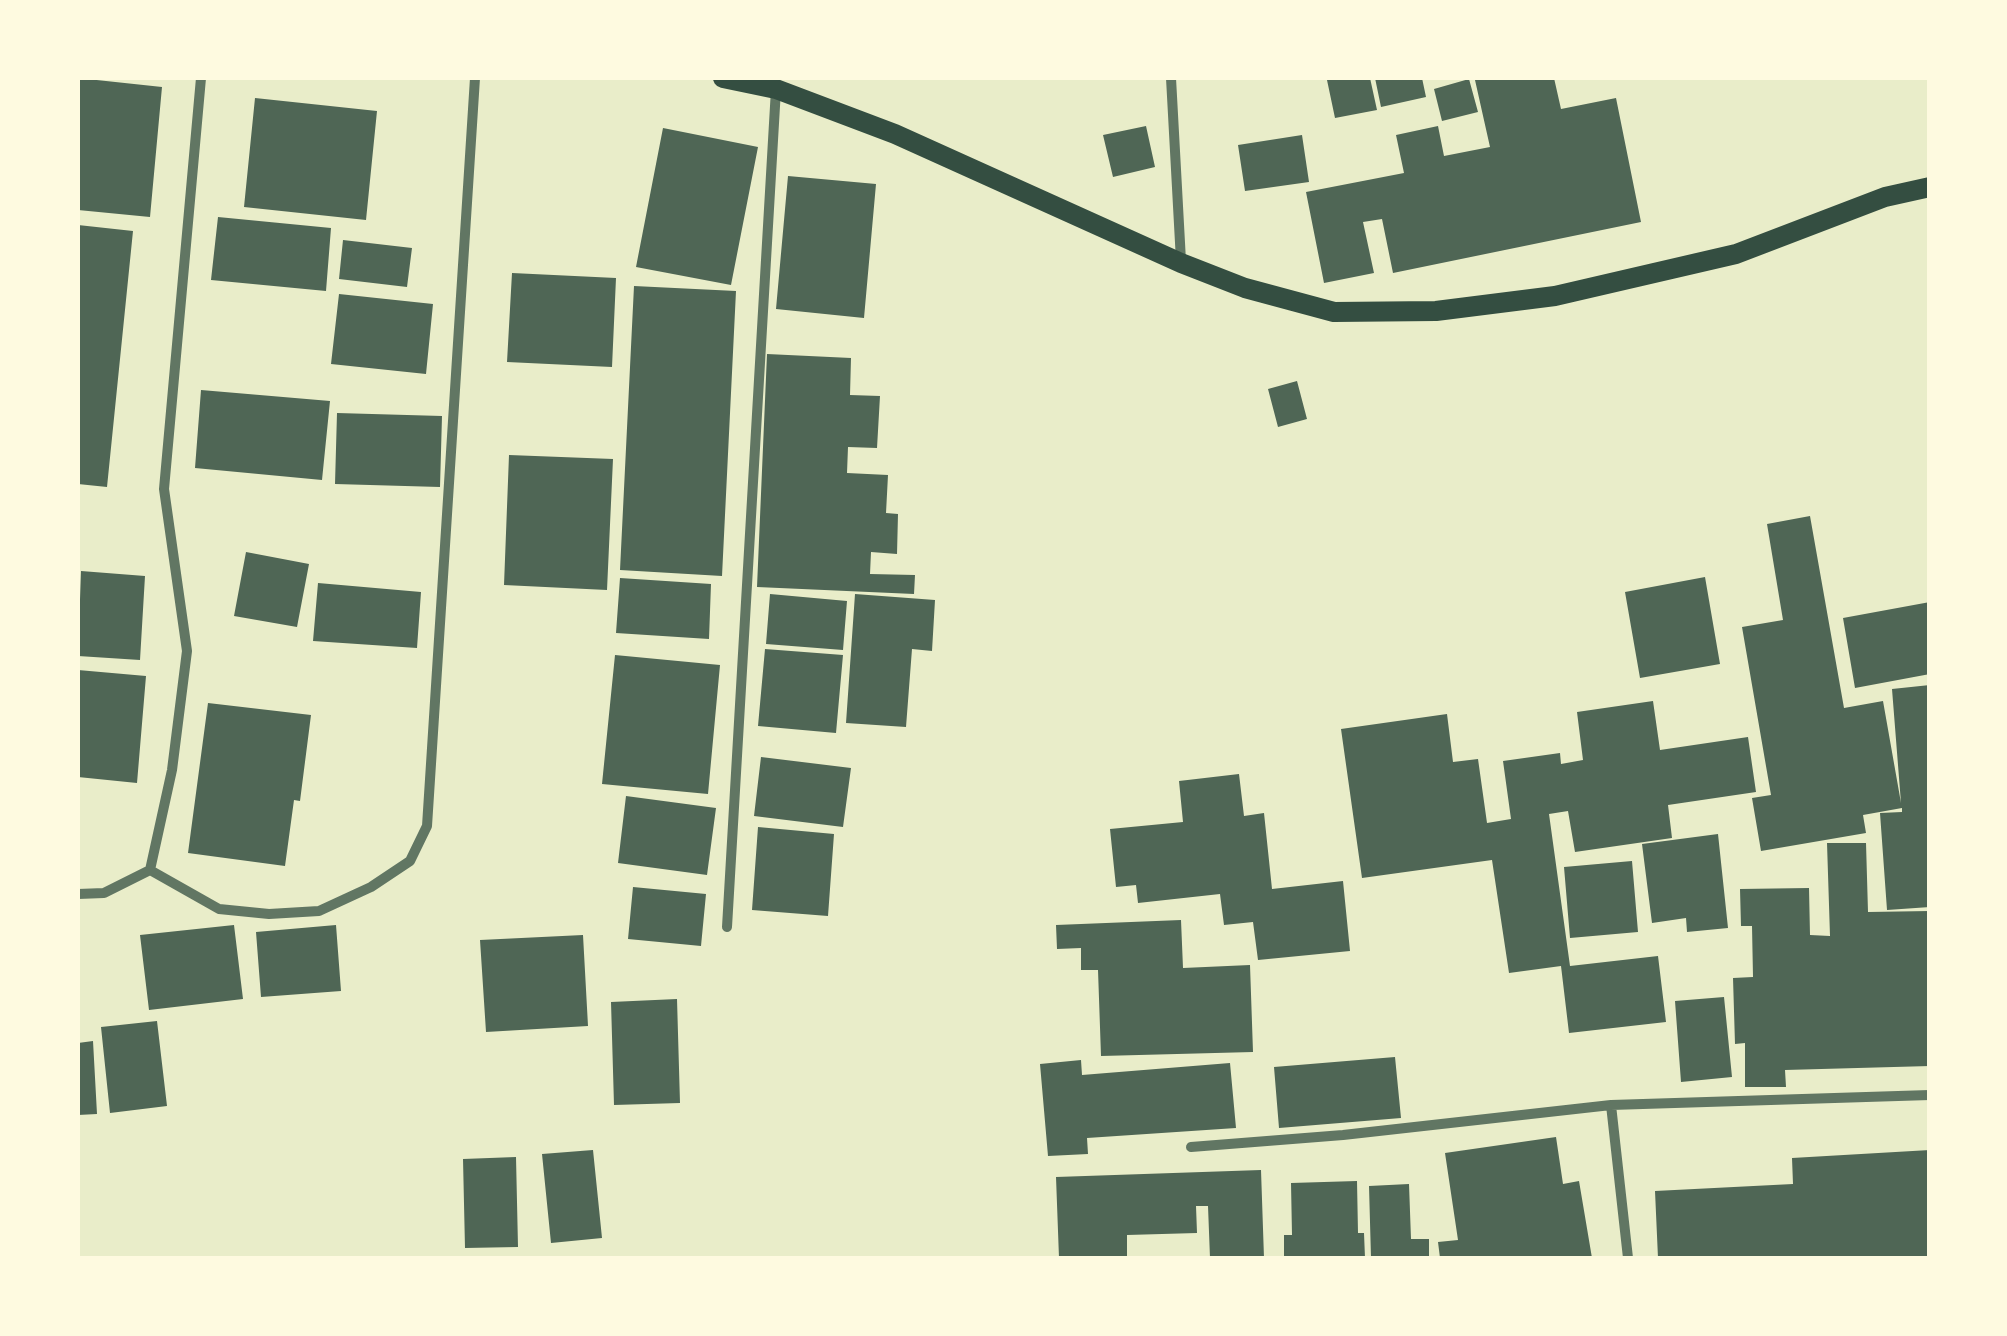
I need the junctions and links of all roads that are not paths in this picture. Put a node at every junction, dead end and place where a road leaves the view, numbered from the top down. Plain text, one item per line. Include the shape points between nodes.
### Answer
1 (202, 78) edge
2 (475, 78) edge
3 (724, 78) edge
4 (1171, 78) edge
5 (776, 89) junction
6 (1930, 187) edge
7 (1181, 263) junction
8 (150, 870) junction
9 (78, 894) edge
10 (727, 927) dead end
11 (1930, 1095) edge
12 (1611, 1105) junction
13 (1191, 1147) dead end
14 (1628, 1258) edge

1 - 8 street via 164,489 187,651 172,770
2 - 8 street via 427,826 410,861 319,911 219,908
3 - 5 main road
4 - 7 street
5 - 7 main road via 895,134
5 - 10 street
6 - 7 main road via 1885,197 1736,254 1556,296 1436,311 1334,312
8 - 9 street via 104,892
11 - 12 street
12 - 13 street
12 - 14 street

